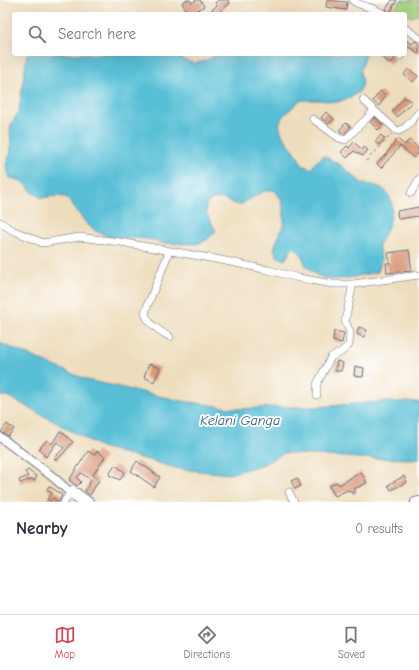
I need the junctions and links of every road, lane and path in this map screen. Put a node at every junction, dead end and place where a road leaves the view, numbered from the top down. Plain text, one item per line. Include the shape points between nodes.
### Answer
1 (352, 0) edge
2 (381, 12) edge
3 (407, 29) edge
4 (419, 38) edge
5 (363, 100) dead end
6 (374, 111) junction
7 (419, 112) edge
8 (313, 119) dead end
9 (396, 130) junction
10 (366, 162) dead end
11 (419, 179) edge
12 (411, 193) dead end
13 (0, 222) edge
14 (169, 252) junction
15 (419, 275) edge
16 (353, 284) junction
17 (170, 337) dead end
18 (317, 395) dead end
19 (0, 437) edge
20 (72, 491) junction
21 (289, 492) dead end
22 (419, 501) edge
23 (64, 502) edge
24 (81, 502) edge
25 (90, 502) edge
26 (294, 502) edge
27 (415, 502) edge

1 - 2 street
3 - 4 street
5 - 6 street
6 - 8 street via 345,140
6 - 9 street
7 - 9 street via 406,127
9 - 10 path
11 - 12 street
13 - 14 street via 43,243 79,237
14 - 16 street via 221,260 298,278 333,284
14 - 17 street via 145,316
15 - 16 street
16 - 18 street via 345,321 350,332 348,345 331,357 317,384
19 - 20 main road
20 - 23 street
20 - 24 main road
20 - 25 main road
21 - 26 street
22 - 27 main road

